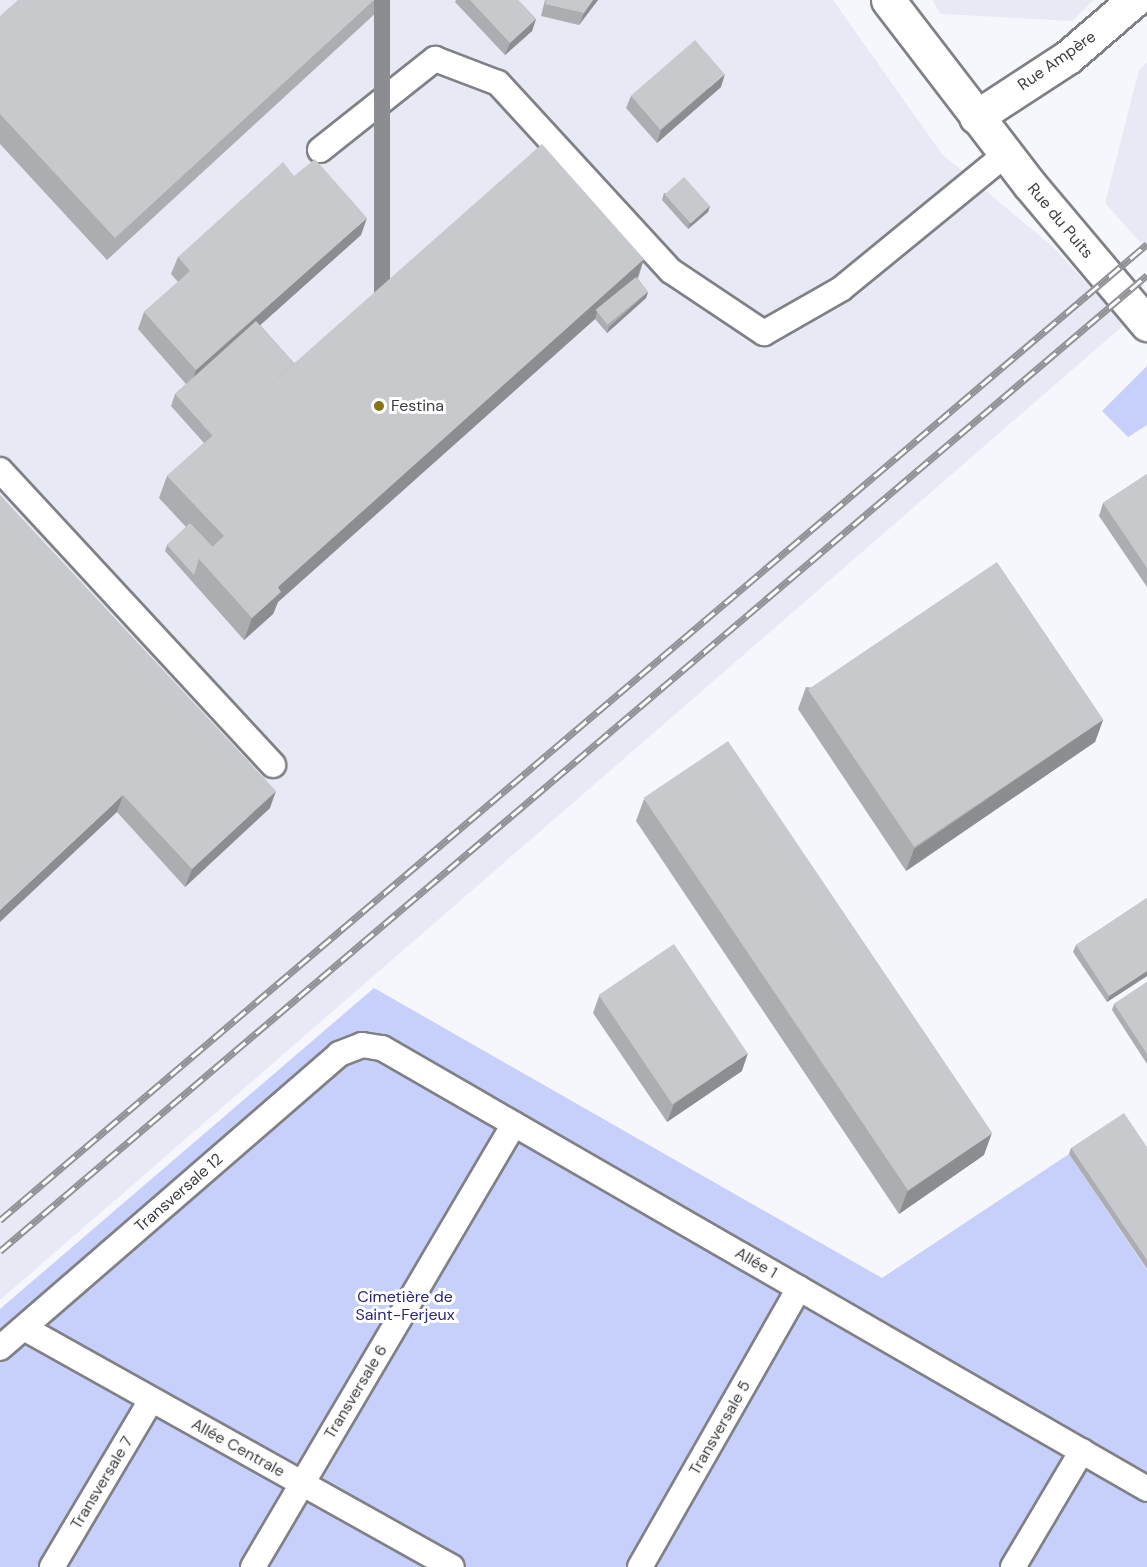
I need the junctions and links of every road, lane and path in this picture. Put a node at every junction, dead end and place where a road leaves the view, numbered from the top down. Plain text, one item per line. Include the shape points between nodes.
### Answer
1 (888, 0) edge
2 (1134, 0) edge
3 (976, 117) junction
4 (320, 150) dead end
5 (1006, 154) junction
6 (1147, 324) edge
7 (0, 470) edge
8 (273, 765) dead end
9 (362, 1044) joint
10 (514, 1124) junction
11 (799, 1288) junction
12 (24, 1328) junction
13 (0, 1348) edge
14 (151, 1400) junction
15 (1082, 1451) junction
16 (302, 1483) junction
17 (1147, 1489) edge
18 (52, 1567) edge
19 (253, 1567) edge
20 (452, 1567) edge
21 (640, 1567) edge
22 (1013, 1567) edge

1 - 3 street, Rue du Puits
2 - 3 street, Rue Ampère via 1068,57
3 - 5 street, Rue du Puits
4 - 5 lane via 435,59 498,82 671,271 764,333 841,289
5 - 6 street, Rue du Puits
7 - 8 lane
9 - 10 lane, Allée 1 via 382,1048
9 - 12 lane, Transversale 12 via 339,1054
10 - 11 lane, Allée 1
10 - 16 lane, Transversale 6
11 - 15 lane, Allée 1
11 - 21 lane, Transversale 5
12 - 13 lane, Transversale 12
12 - 14 lane, Allée Centrale
14 - 16 lane, Allée Centrale
14 - 18 lane, Transversale 7
15 - 17 lane, Allée 1
15 - 22 lane
16 - 19 lane, Transversale 6
16 - 20 lane, Allée Centrale

